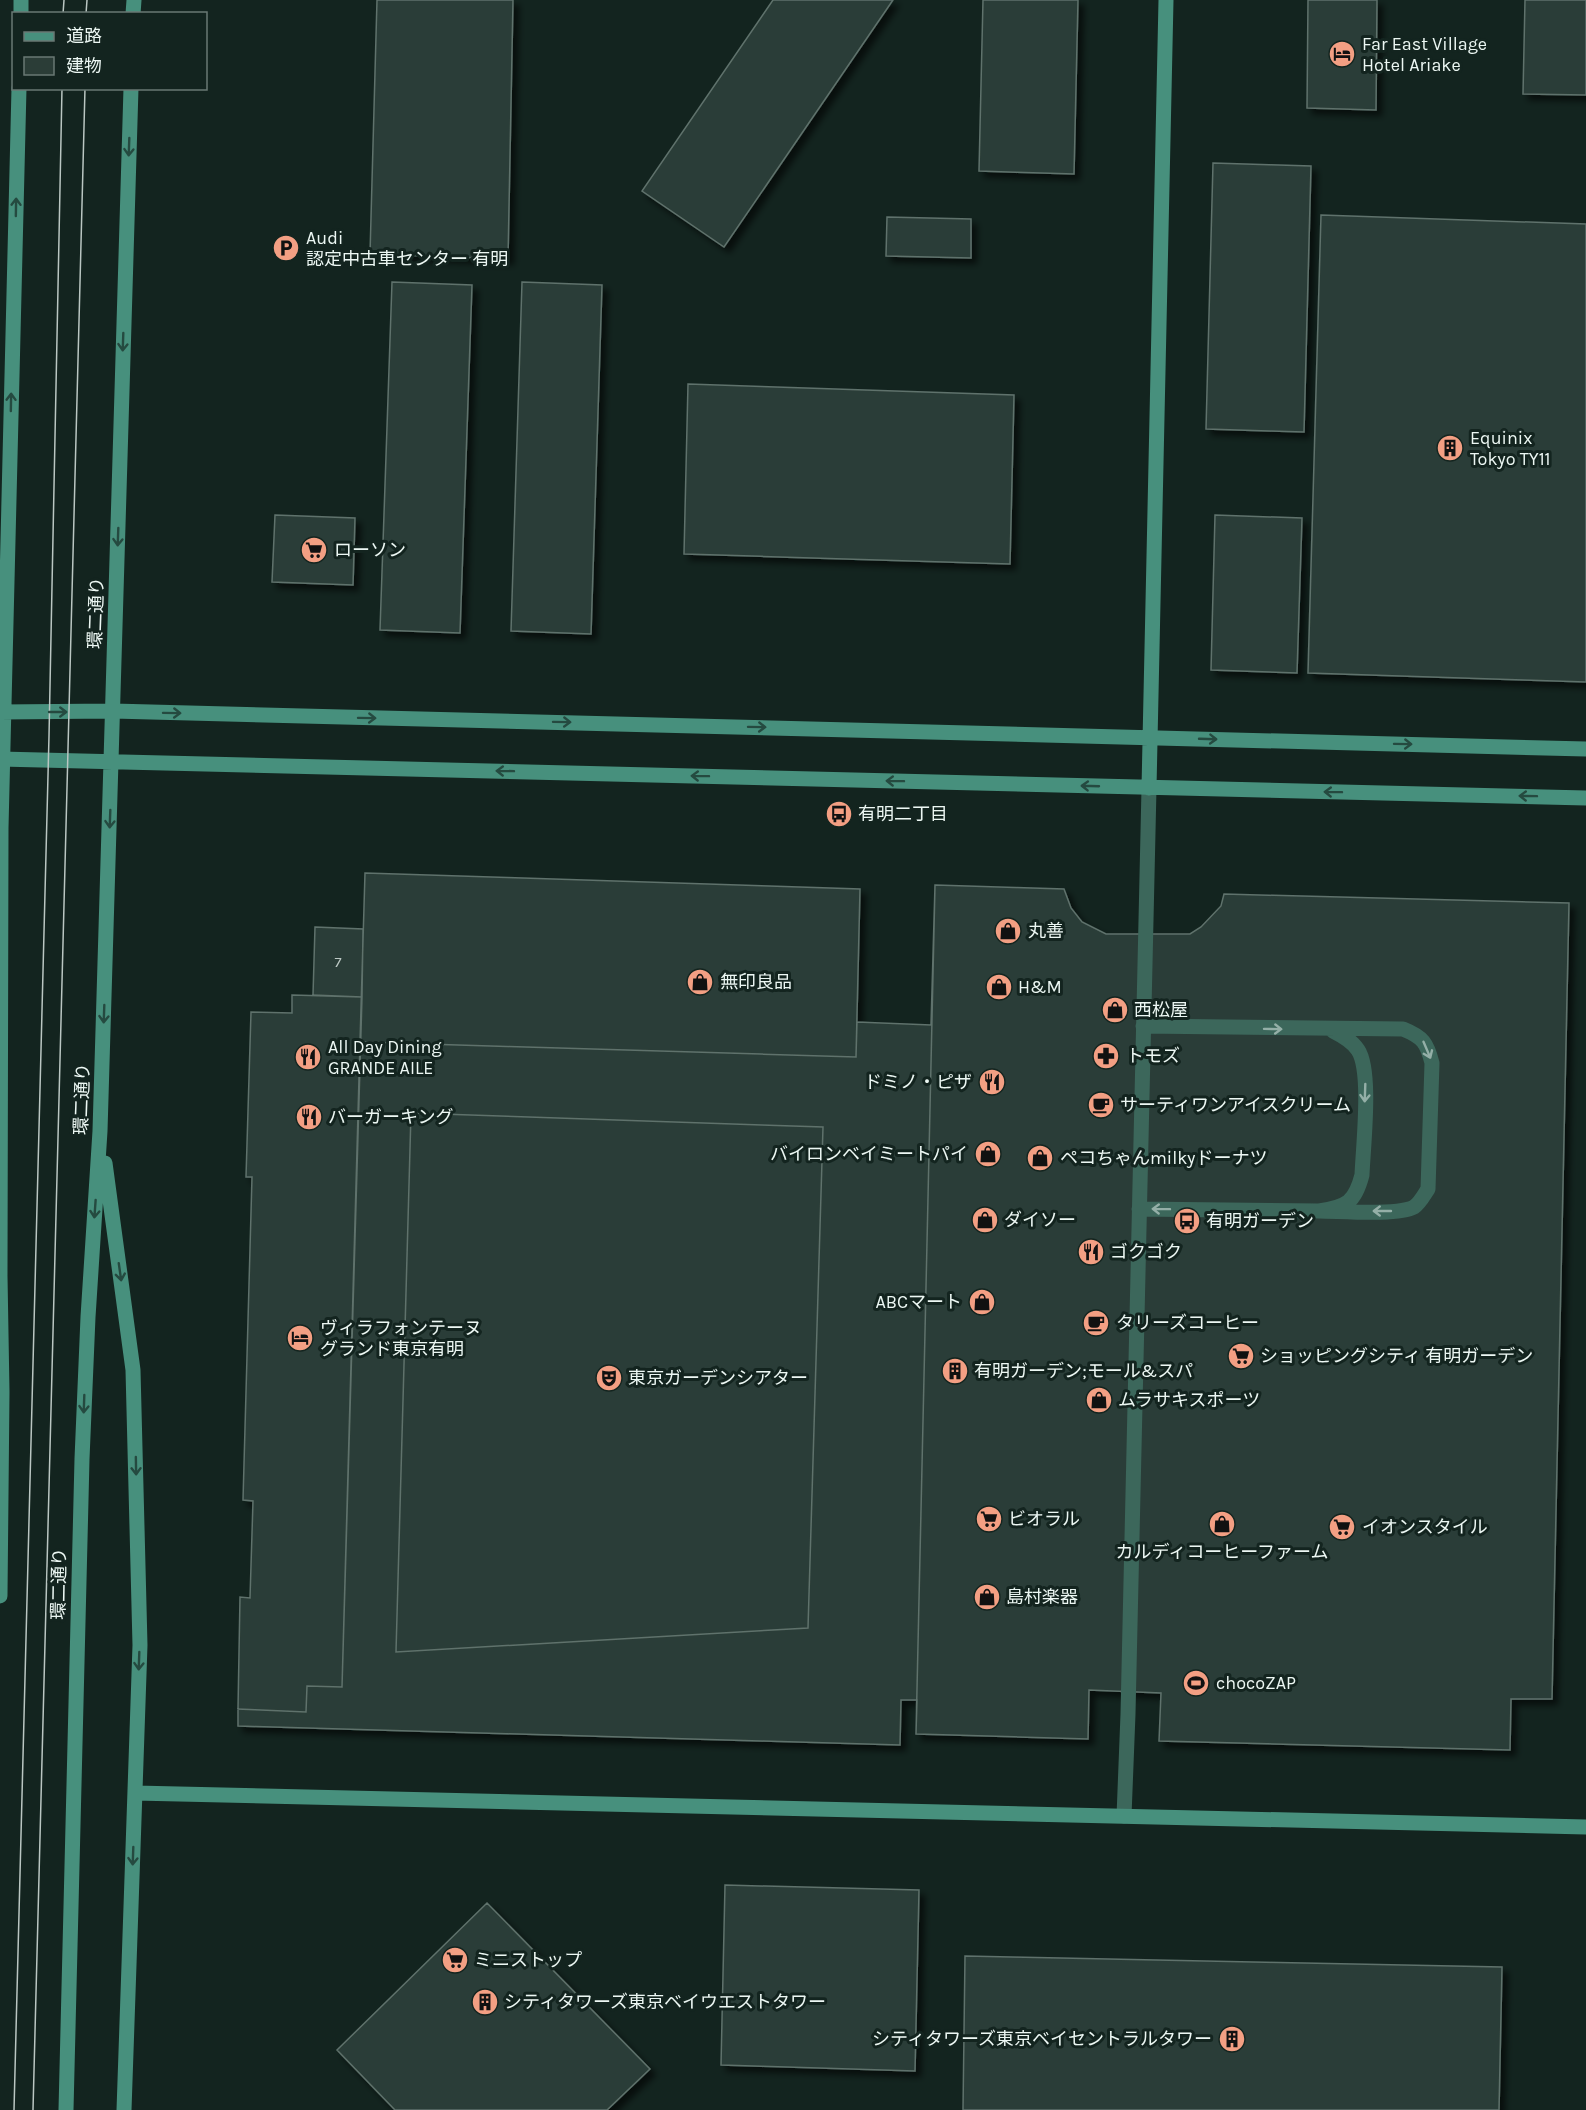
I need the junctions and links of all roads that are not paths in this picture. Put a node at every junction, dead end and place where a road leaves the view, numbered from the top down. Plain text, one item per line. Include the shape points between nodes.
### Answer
1 (1166, 0) edge
2 (19, 90) edge
3 (131, 90) edge
4 (113, 711) junction
5 (2, 712) edge
6 (1150, 737) junction
7 (1586, 748) edge
8 (1, 759) edge
9 (112, 761) junction
10 (1149, 788) junction
11 (1586, 798) edge
12 (1143, 1026) junction
13 (1330, 1030) junction
14 (100, 1131) junction
15 (1139, 1209) junction
16 (1319, 1211) junction
17 (0, 1276) edge
18 (0, 1596) edge
19 (135, 1793) junction
20 (1124, 1816) junction
21 (1586, 1827) edge
22 (66, 2110) edge
23 (124, 2110) edge

1 - 6 street
5 -> 2 street
3 -> 4 street, 環二通り
5 -> 4 street
4 -> 6 street
4 - 9 street, 環二通り
5 - 8 street
6 -> 7 street
6 - 10 street
8 - 9 street
8 - 17 street
10 -> 9 street
9 -> 14 street, 環二通り
11 -> 10 street
10 - 12 lane
12 -> 13 lane
12 - 15 lane
13 -> 16 lane via 1347,1038 1359,1052 1365,1071 1362,1175 1359,1190 1351,1201 1337,1209
13 -> 16 lane via 1403,1029 1418,1035 1428,1047 1432,1063 1428,1189 1413,1208
14 -> 19 street via 133,1370 140,1645
14 -> 22 street, 環二通り via 81,1459
16 -> 15 lane
15 - 20 lane
17 - 18 street
19 - 20 street
19 -> 23 street
20 - 21 street

